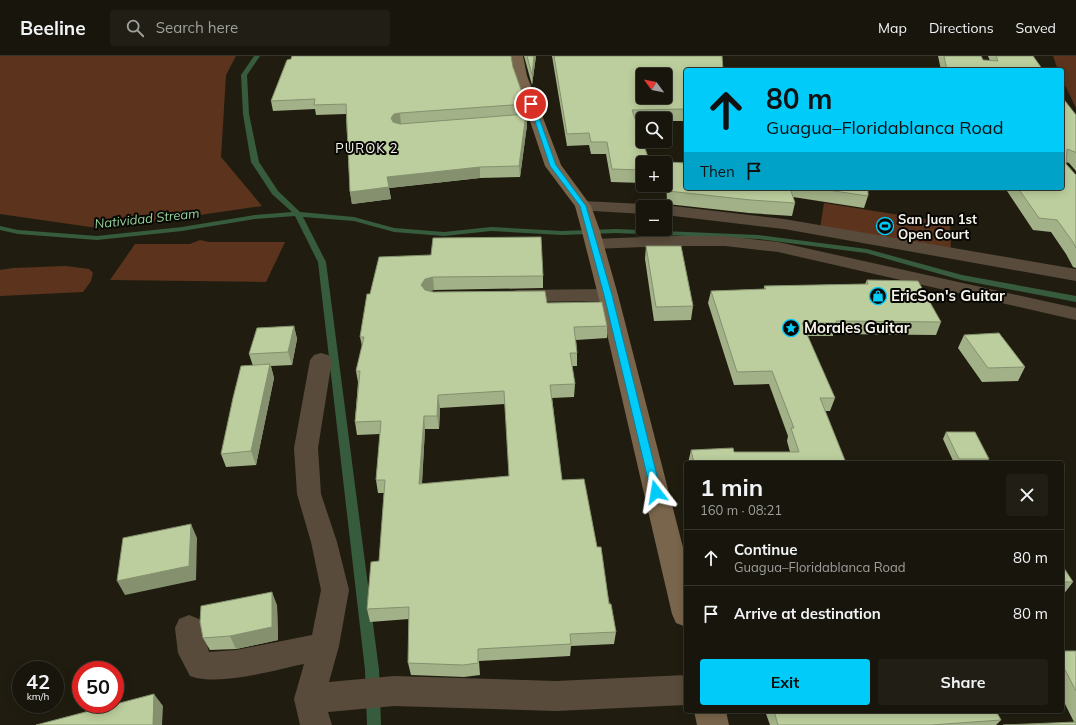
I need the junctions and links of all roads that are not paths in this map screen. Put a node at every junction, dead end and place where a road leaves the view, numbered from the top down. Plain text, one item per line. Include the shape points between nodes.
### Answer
1 (516, 56) edge
2 (536, 119) junction
3 (521, 120) edge
4 (583, 206) junction
5 (636, 209) edge
6 (672, 211) edge
7 (592, 238) junction
8 (1076, 275) edge
9 (608, 295) junction
10 (497, 296) edge
11 (1076, 314) edge
12 (321, 360) dead end
13 (684, 606) edge
14 (189, 628) dead end
15 (324, 646) junction
16 (684, 690) edge
17 (312, 712) edge
18 (710, 713) edge
19 (713, 725) edge

1 - 2 main road
2 - 3 street
2 - 4 main road via 553,166
4 - 5 street
4 - 7 main road
6 - 8 street via 784,224
7 - 9 main road
7 - 11 street via 725,241 778,247
9 - 10 street
9 - 13 main road
12 - 15 street via 306,448 309,494 335,590
14 - 15 street via 193,653 201,666 236,664
15 - 17 street
16 - 17 street via 556,696 394,691 350,694
18 - 19 main road

